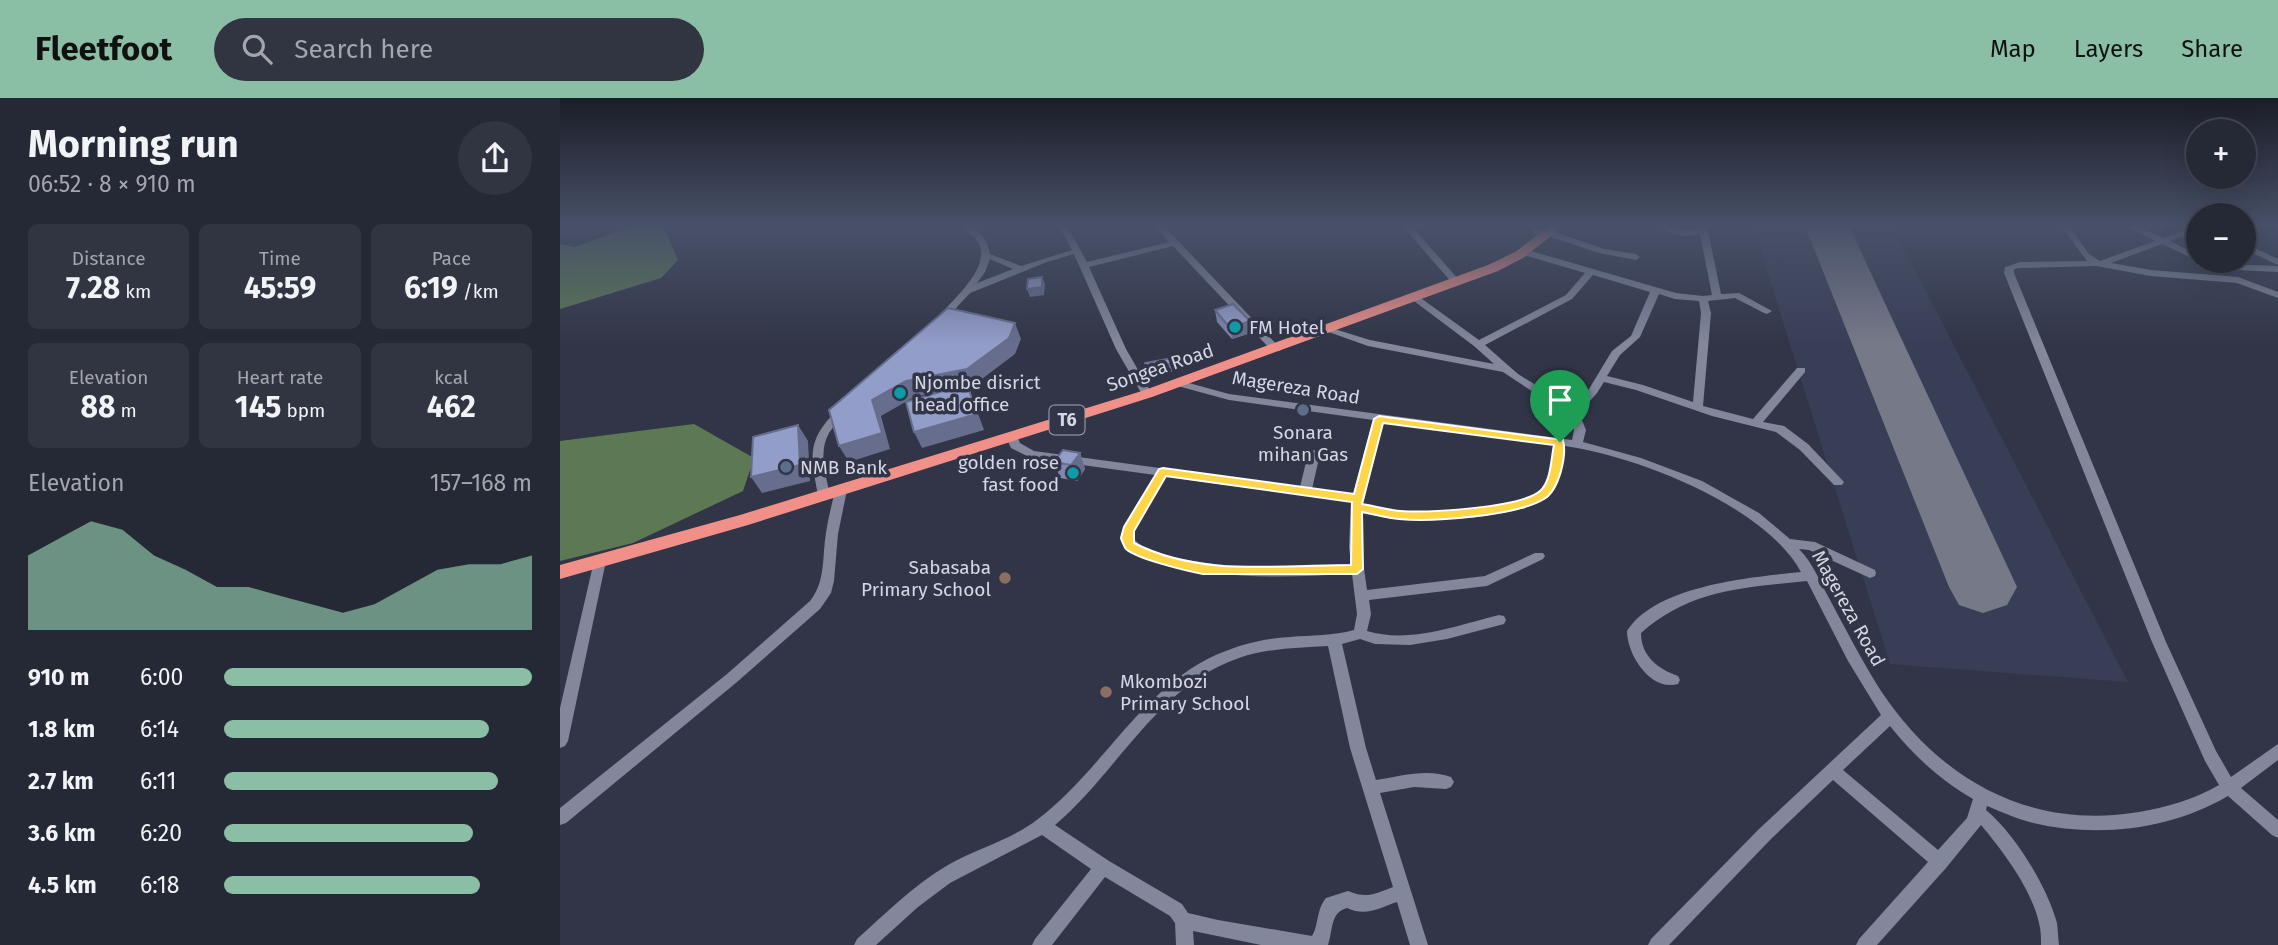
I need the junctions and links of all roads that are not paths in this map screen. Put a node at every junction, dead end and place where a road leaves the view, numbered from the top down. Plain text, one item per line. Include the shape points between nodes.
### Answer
1 (1083, 265) edge
2 (982, 266) edge
3 (1012, 266) edge
4 (1033, 266) edge
5 (1196, 266) edge
6 (1441, 266) edge
7 (1493, 266) edge
8 (1572, 266) edge
9 (1712, 266) edge
10 (2017, 266) edge
11 (2106, 266) edge
12 (2256, 268) edge
13 (1022, 269) junction
14 (2278, 269) edge
15 (1592, 271) junction
16 (2231, 273) edge
17 (1456, 282) junction
18 (2250, 283) junction
19 (1717, 290) junction
20 (966, 291) junction
21 (1655, 292) junction
22 (2278, 295) edge
23 (1415, 298) junction
24 (1703, 299) junction
25 (1767, 311) dead end
26 (933, 330) edge
27 (1328, 330) junction
28 (1478, 344) junction
29 (1276, 349) junction
30 (1506, 369) junction
31 (1801, 370) dead end
32 (1601, 378) junction
33 (1178, 383) junction
34 (1147, 394) junction
35 (850, 404) edge
36 (1698, 407) junction
37 (1573, 413) junction
38 (1379, 419) junction
39 (1757, 422) junction
40 (1012, 437) junction
41 (1560, 442) junction
42 (1577, 444) junction
43 (1314, 454) dead end
44 (1163, 471) junction
45 (1838, 482) dead end
46 (841, 490) junction
47 (1305, 493) junction
48 (824, 495) junction
49 (1357, 503) junction
50 (1789, 544) junction
51 (1539, 556) dead end
52 (600, 561) junction
53 (1357, 569) junction
54 (560, 572) edge
55 (1870, 573) dead end
56 (1811, 576) junction
57 (1362, 596) junction
58 (1499, 620) dead end
59 (1360, 634) junction
60 (1335, 640) junction
61 (1672, 680) dead end
62 (1890, 716) junction
63 (560, 741) edge
64 (2278, 751) edge
65 (1832, 770) junction
66 (1446, 782) dead end
67 (1370, 788) junction
68 (2230, 788) junction
69 (1980, 805) junction
70 (560, 818) edge
71 (1043, 826) junction
72 (2278, 830) edge
73 (1940, 862) junction
74 (1103, 867) junction
75 (1403, 892) junction
76 (1183, 920) junction
77 (1297, 944) edge
78 (863, 945) edge
79 (1041, 945) edge
80 (1185, 945) edge
81 (1419, 945) edge
82 (1657, 945) edge
83 (1865, 945) edge
84 (2050, 945) edge

1 - 34 street
2 - 20 street
3 - 13 street
4 - 13 street
5 - 29 street
6 - 17 street
7 - 17 highway, Songea Road / T6
8 - 15 street
9 - 19 street
10 - 68 street via 2010,267 2009,273 2159,642 2204,746
11 - 18 street
12 - 14 street
13 - 20 street
15 - 21 street
15 - 28 street via 1569,297
16 - 18 street
17 - 23 highway, Songea Road / T6
18 - 22 street
19 - 24 street
19 - 25 street via 1743,297
20 - 26 street
21 - 24 street
21 - 32 street via 1634,337 1616,353
23 - 27 highway, Songea Road / T6
23 - 28 street
24 - 36 street
27 - 29 highway, Songea Road / T6
27 - 30 street via 1368,343
28 - 30 street
29 - 33 highway, Songea Road / T6
30 - 37 street
31 - 39 street
32 - 36 street
32 - 37 street
33 - 34 highway, Songea Road / T6
33 - 38 street, Magereza Road via 1229,397
34 - 40 highway, Songea Road / T6
35 - 48 street via 818,442
36 - 39 street
37 - 42 street via 1580,430
38 - 41 street, Magereza Road
38 - 49 street
39 - 45 street via 1791,435
40 - 44 street via 1014,445 1031,454
40 - 46 highway, Songea Road / T6
41 - 42 street, Magereza Road
41 - 49 street via 1551,485 1526,502 1422,516 1399,515
42 - 50 street, Magereza Road via 1625,456 1687,480 1736,505
43 - 47 street
44 - 47 street
44 - 53 street via 1128,530 1130,546 1182,566 1216,571
46 - 48 highway, Songea Road / T6
46 - 70 street via 828,581 814,605
47 - 49 street
48 - 52 highway, Songea Road / T6
49 - 53 street
50 - 55 street via 1811,545
50 - 56 street, Magereza Road
51 - 57 street via 1488,581
52 - 54 highway, Songea Road / T6
52 - 63 street
53 - 57 street
56 - 61 street via 1692,593 1660,608 1634,631 1633,643 1650,669
56 - 62 street, Magereza Road
57 - 59 street
58 - 59 street via 1384,642
59 - 60 street
60 - 67 street
60 - 71 street via 1279,643 1240,652 1186,679 1145,716 1095,777
62 - 65 street
62 - 69 street, Magereza Road via 1921,752
64 - 68 street, Magereza Road
65 - 73 street
65 - 82 street
66 - 67 street via 1414,780
67 - 75 street
68 - 69 street, Magereza Road via 2182,810 2109,825 2072,824
68 - 72 street
69 - 73 street via 1974,822
69 - 84 street via 2018,862 2048,920
71 - 74 street
71 - 78 street via 945,876
73 - 83 street
74 - 76 street via 1164,901
74 - 79 street
75 - 77 street via 1368,906 1348,900 1334,902 1328,908 1321,941
75 - 81 street
76 - 77 street
76 - 80 street

